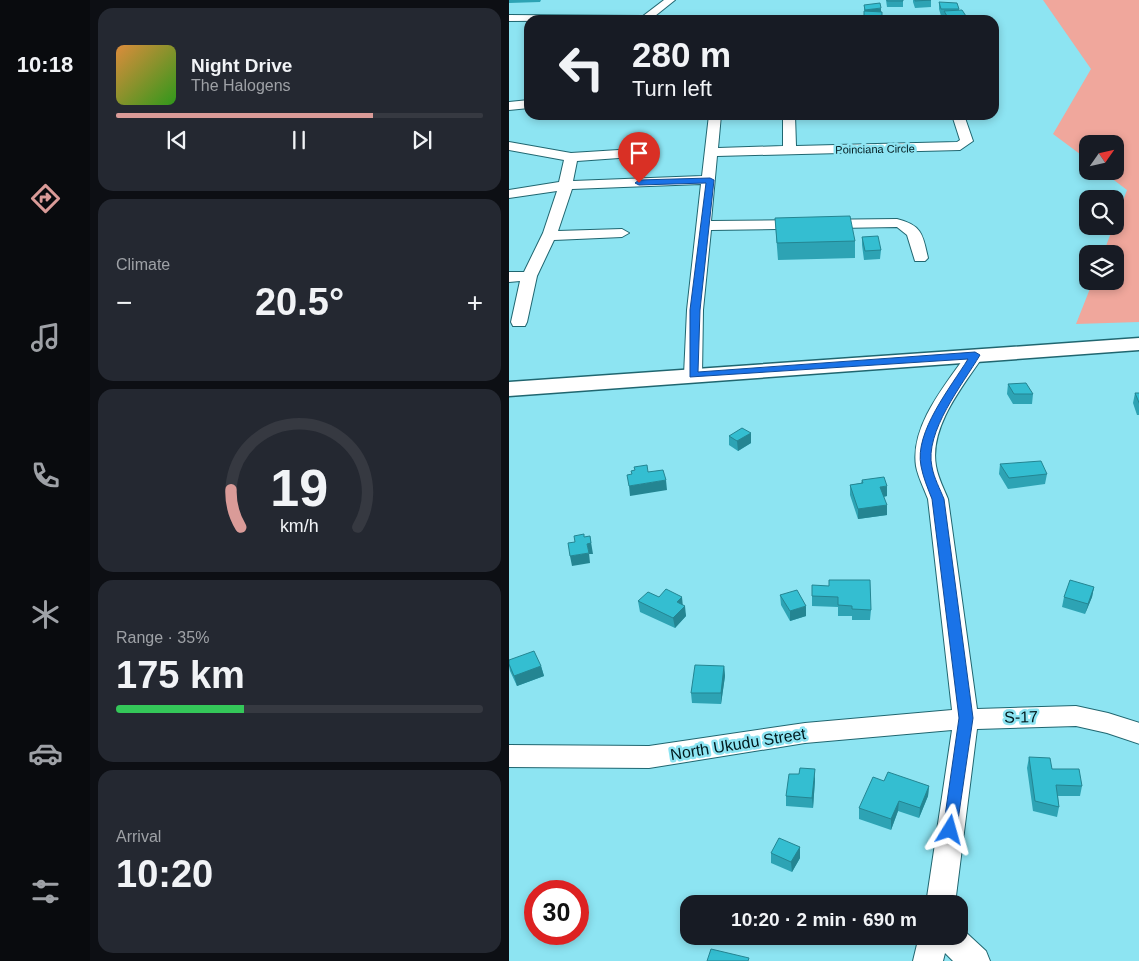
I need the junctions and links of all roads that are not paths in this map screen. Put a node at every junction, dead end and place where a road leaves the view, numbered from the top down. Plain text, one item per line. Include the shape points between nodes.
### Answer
1 (670, 0) edge
2 (649, 15) edge
3 (509, 18) edge
4 (524, 18) edge
5 (524, 104) edge
6 (509, 106) edge
7 (715, 120) edge
8 (789, 120) edge
9 (960, 120) edge
10 (509, 146) edge
11 (790, 151) junction
12 (712, 152) junction
13 (619, 154) dead end
14 (571, 157) junction
15 (710, 180) junction
16 (567, 185) junction
17 (509, 194) edge
18 (703, 226) junction
19 (622, 233) dead end
20 (551, 236) junction
21 (920, 258) dead end
22 (529, 276) junction
23 (509, 277) edge
24 (519, 322) dead end
25 (1139, 344) edge
26 (975, 355) junction
27 (693, 375) junction
28 (509, 389) edge
29 (966, 718) junction
30 (1139, 734) edge
31 (509, 756) edge
32 (941, 895) edge
33 (932, 945) edge
34 (958, 945) edge
35 (928, 961) edge
36 (975, 961) edge

1 - 2 street
3 - 4 street
5 - 6 street
7 - 12 street
8 - 11 street
9 - 11 street, Poinciana Circle via 967,142 960,146
10 - 14 street
11 - 12 street
12 - 15 street
13 - 14 street
14 - 16 street
15 - 16 street
15 - 18 street
16 - 17 street
16 - 20 street
18 - 21 street via 897,223 909,225 913,230
18 - 27 street
19 - 20 street
20 - 22 street
22 - 23 street
22 - 24 street
25 - 26 main road
26 - 27 main road
26 - 29 street via 933,425 926,453 926,466 938,499
27 - 28 main road
29 - 30 street, S-17 via 1076,716
29 - 31 street, North Ukudu Street via 805,733 649,757
29 - 32 street
33 - 35 street
34 - 36 street

